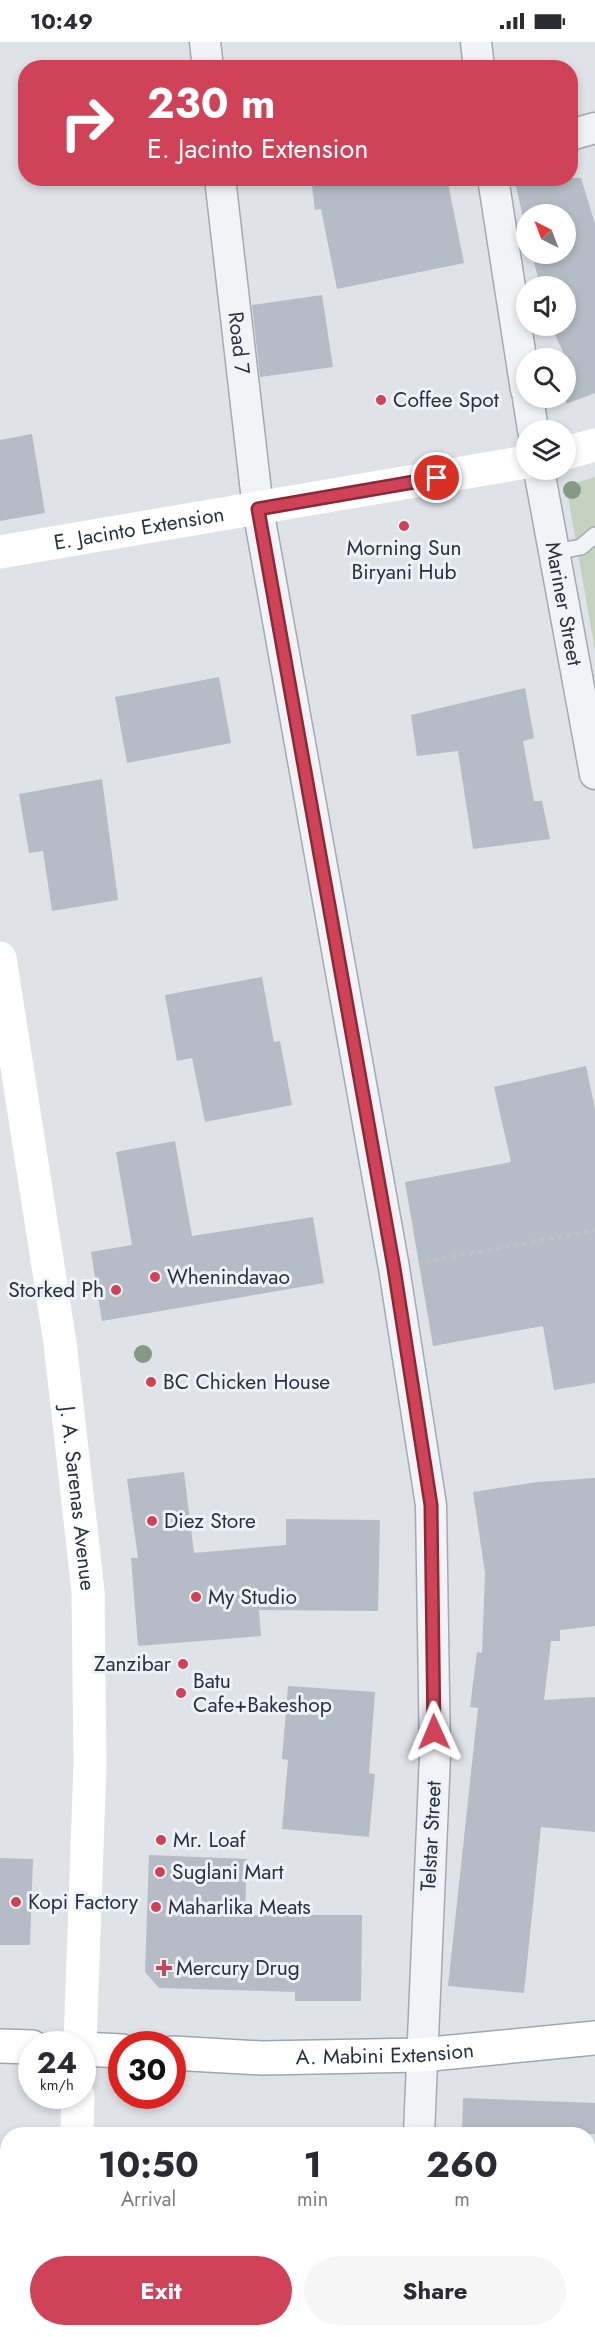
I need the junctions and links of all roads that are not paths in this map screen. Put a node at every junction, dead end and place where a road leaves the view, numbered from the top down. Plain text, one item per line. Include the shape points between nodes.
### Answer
1 (205, 42) edge
2 (476, 42) edge
3 (207, 60) edge
4 (478, 60) edge
5 (595, 128) edge
6 (578, 133) edge
7 (221, 186) edge
8 (494, 186) edge
9 (519, 348) edge
10 (595, 445) edge
11 (576, 450) edge
12 (516, 464) edge
13 (541, 480) edge
14 (258, 509) junction
15 (595, 535) edge
16 (0, 552) edge
17 (555, 552) junction
18 (595, 774) edge
19 (0, 958) edge
20 (80, 2031) edge
21 (595, 2038) edge
22 (0, 2046) edge
23 (18, 2047) edge
24 (186, 2054) edge
25 (421, 2055) junction
26 (78, 2109) edge
27 (77, 2127) edge
28 (419, 2127) edge

1 - 3 street
2 - 4 street
5 - 6 street
7 - 14 street, Road 7
8 - 9 street
10 - 11 main road
12 - 14 main road, E. Jacinto Extension
13 - 17 street, Mariner Street
14 - 16 main road, E. Jacinto Extension
14 - 25 street, Telstar Street via 394,1268 431,1505 435,1755
15 - 17 lane via 581,547
17 - 18 street, Mariner Street
19 - 20 main road, J. A. Sarenas Avenue via 60,1343 88,1591 90,1764
21 - 25 main road, A. Mabini Extension
22 - 23 main road
24 - 25 main road, A. Mabini Extension via 262,2058
25 - 28 street, Telstar Street
26 - 27 main road

